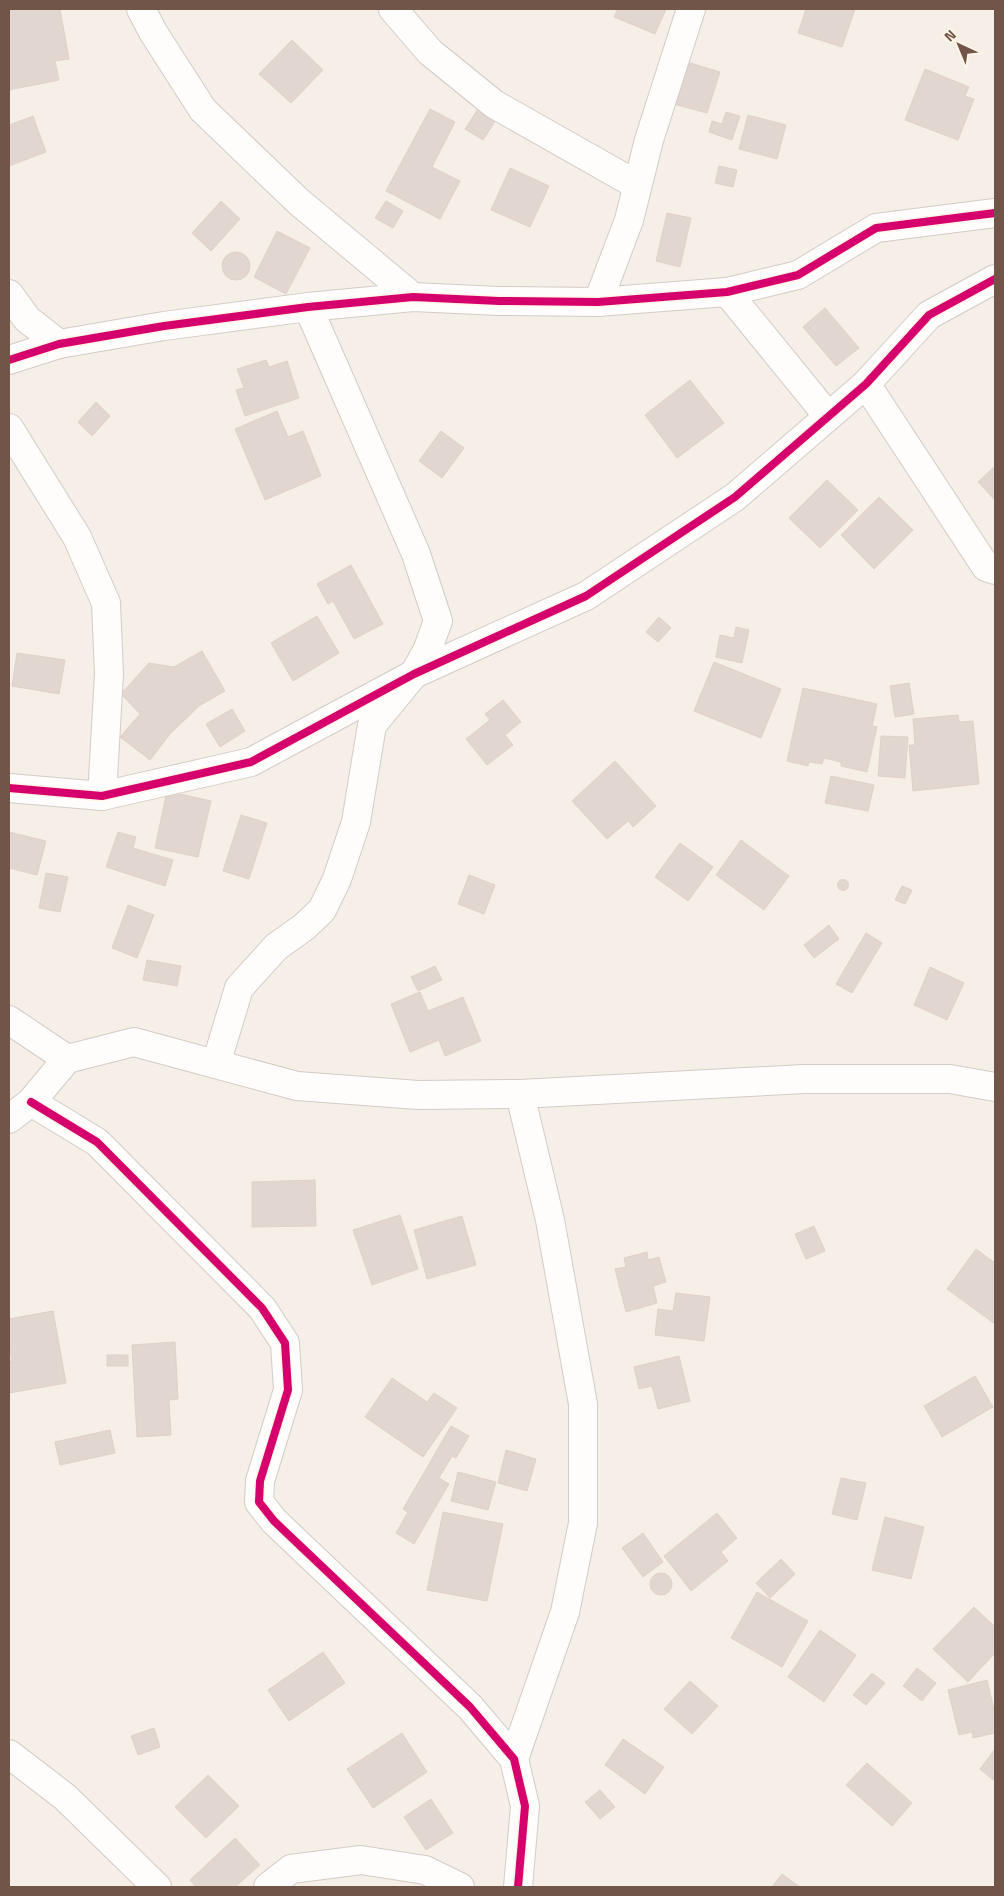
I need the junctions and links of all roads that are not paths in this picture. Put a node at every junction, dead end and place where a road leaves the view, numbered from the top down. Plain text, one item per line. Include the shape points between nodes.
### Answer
1 (141, 9) edge
2 (393, 9) edge
3 (691, 9) edge
4 (637, 185) junction
5 (995, 213) edge
6 (995, 279) edge
7 (727, 292) junction
8 (9, 294) edge
9 (413, 297) junction
10 (598, 302) junction
11 (308, 307) junction
12 (59, 344) junction
13 (9, 360) edge
14 (866, 384) junction
15 (828, 416) junction
16 (9, 428) edge
17 (995, 570) edge
18 (414, 674) junction
19 (9, 788) edge
20 (102, 796) junction
21 (9, 1020) edge
22 (66, 1059) junction
23 (216, 1064) junction
24 (995, 1087) edge
25 (520, 1094) junction
26 (31, 1102) junction
27 (9, 1119) edge
28 (9, 1754) edge
29 (514, 1759) junction
30 (157, 1887) edge
31 (268, 1887) edge
32 (460, 1887) edge
33 (518, 1887) edge

1 - 9 street via 203,110 299,202
2 - 4 street via 430,52 494,104
3 - 4 street
4 - 10 street via 628,220
5 - 7 street via 876,228 798,275
6 - 14 street via 929,315
7 - 10 street
7 - 15 street
8 - 12 street via 27,319
9 - 10 street
9 - 11 street
11 - 12 street
11 - 18 street via 416,554 438,622
12 - 13 street
14 - 15 street
14 - 17 street via 986,567
15 - 18 street via 736,497 586,596
16 - 20 street via 77,537 106,602 109,674
18 - 20 street via 251,762
18 - 23 street via 372,725 356,822 338,879 322,910 276,947 240,988
19 - 20 street
21 - 22 street
22 - 23 street via 134,1042
22 - 26 street
23 - 25 street via 297,1086 418,1095
24 - 25 street via 950,1079 804,1080
25 - 29 street via 550,1220 584,1404 583,1523 565,1612
26 - 27 street
26 - 29 street via 97,1142 262,1308 285,1343 288,1390 260,1481 259,1502 274,1521 470,1707
28 - 30 street via 65,1797
29 - 33 street via 525,1806
31 - 32 street via 292,1869 361,1860 425,1870

